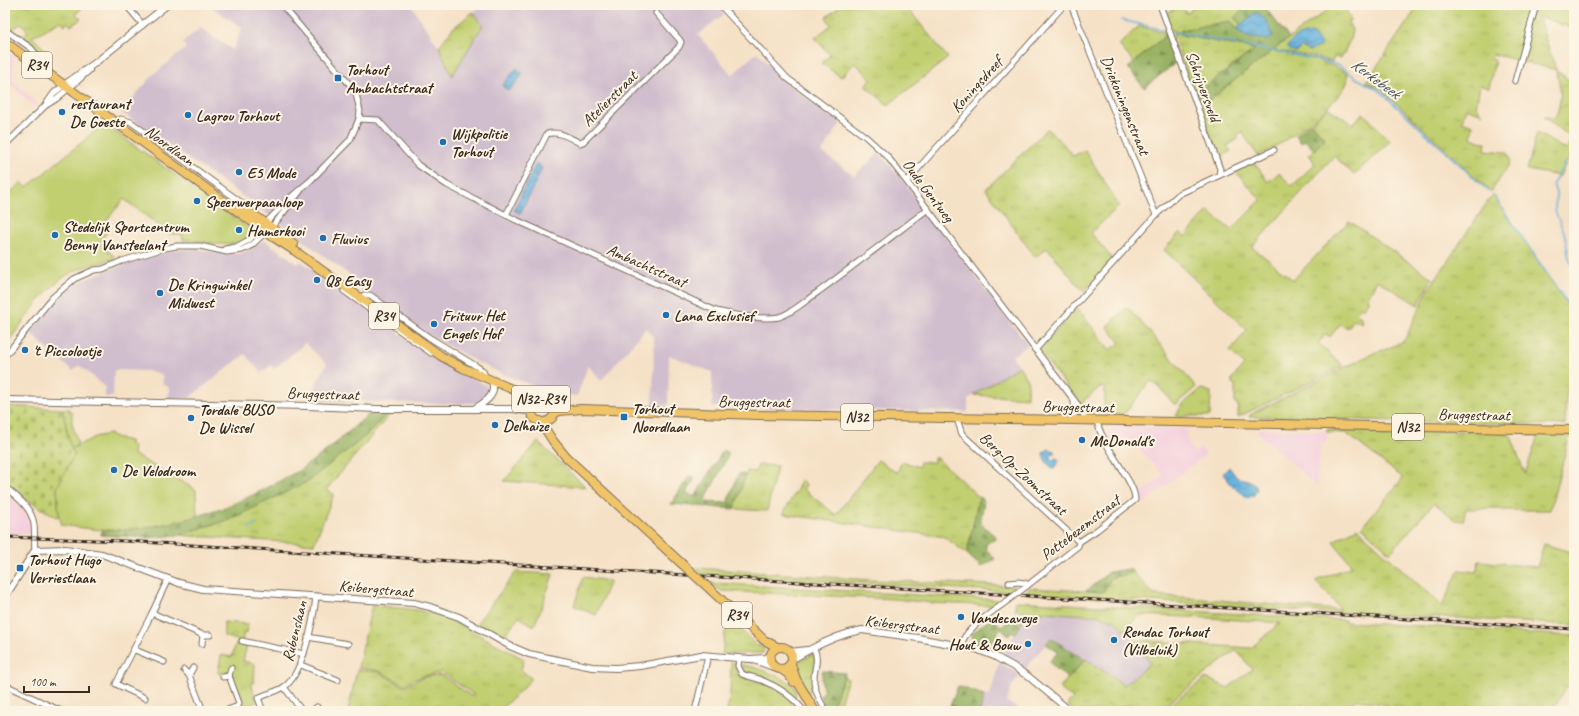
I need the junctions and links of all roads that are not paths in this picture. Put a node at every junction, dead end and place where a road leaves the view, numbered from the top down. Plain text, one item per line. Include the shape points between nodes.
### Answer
1 (126, 5) edge
2 (167, 5) edge
3 (282, 5) edge
4 (720, 5) edge
5 (1064, 5) edge
6 (1072, 5) edge
7 (1160, 5) edge
8 (1536, 5) edge
9 (656, 13) dead end
10 (143, 25) junction
11 (5, 30) edge
12 (5, 37) edge
13 (5, 42) edge
14 (43, 63) junction
15 (1515, 81) dead end
16 (69, 85) junction
17 (359, 119) junction
18 (5, 145) edge
19 (1274, 150) dead end
20 (1219, 175) junction
21 (906, 181) junction
22 (928, 209) junction
23 (506, 215) junction
24 (1156, 215) junction
25 (265, 227) junction
26 (1035, 350) junction
27 (5, 356) edge
28 (489, 379) junction
29 (521, 393) junction
30 (544, 398) junction
31 (7, 399) edge
32 (1074, 402) junction
33 (553, 403) junction
34 (533, 406) junction
35 (581, 409) junction
36 (474, 410) junction
37 (553, 416) junction
38 (956, 419) junction
39 (1073, 420) junction
40 (1086, 420) junction
41 (1097, 420) junction
42 (540, 421) junction
43 (1574, 430) edge
44 (550, 437) junction
45 (5, 487) edge
46 (1079, 542) junction
47 (35, 550) junction
48 (168, 579) junction
49 (1009, 583) dead end
50 (1027, 586) junction
51 (316, 596) junction
52 (5, 597) edge
53 (152, 613) junction
54 (203, 635) junction
55 (210, 635) dead end
56 (308, 636) junction
57 (242, 641) dead end
58 (202, 644) dead end
59 (348, 644) dead end
60 (961, 645) junction
61 (812, 649) junction
62 (134, 650) junction
63 (772, 652) junction
64 (304, 654) junction
65 (708, 656) junction
66 (739, 658) junction
67 (791, 658) junction
68 (750, 659) junction
69 (164, 662) dead end
70 (301, 665) junction
71 (773, 667) junction
72 (193, 668) dead end
73 (231, 668) dead end
74 (782, 669) junction
75 (184, 670) dead end
76 (189, 675) junction
77 (338, 680) dead end
78 (5, 686) edge
79 (284, 687) junction
80 (144, 698) dead end
81 (814, 709) edge
82 (61, 711) edge
83 (203, 711) edge
84 (225, 711) edge
85 (263, 711) edge
86 (302, 711) edge
87 (695, 711) edge
88 (804, 711) edge
89 (826, 711) edge
90 (1070, 711) edge

1 - 10 street
2 - 10 street
3 - 17 street via 351,86 356,94
4 - 21 street, Oude Gentweg via 787,78 872,142 887,156
5 - 21 street, Koningsdreef
6 - 24 street, Driekoningenstraat
7 - 20 street, Schrijversveld via 1220,169
8 - 15 street
9 - 23 street, Atelierstraat via 679,39 679,47 583,142 558,133 547,134
10 - 16 street
11 - 14 street, Noordlaan via 31,48
12 - 14 main road, Noordlaan / R34
13 - 16 main road, Noordlaan / R34
14 - 16 main road, Noordlaan / R34
16 - 18 street
16 - 25 main road, Noordlaan / R34
16 - 25 main road, Noordlaan / R34 via 121,119 253,214
17 - 23 street, Ambachtstraat via 378,120 428,173
17 - 25 street via 350,140 290,198
19 - 20 street
20 - 24 street via 1179,194
21 - 22 street, Oude Gentweg
22 - 23 street, Ambachtstraat via 792,310 773,317 716,311
22 - 26 street, Oude Gentweg
24 - 26 street
25 - 27 street via 236,247 221,250 200,246 158,249 82,274 52,298
25 - 28 main road, Noordlaan / R34 via 427,341
25 - 28 main road, Noordlaan / R34 via 281,242 443,357
26 - 32 street, Oude Gentweg
28 - 29 main road, Noordlaan / R34
28 - 36 street via 492,395
29 - 30 main road, Noordlaan / R34 via 527,392
29 - 34 main road, Noordlaan / R34
30 - 33 main road, N32-R34
30 - 34 main road, N32-R34 via 539,399
31 - 36 street, Bruggestraat
32 - 39 street
32 - 40 street, Oude Gentweg
33 - 35 main road, Bruggestraat / N32
33 - 37 main road, N32-R34
34 - 36 street, Bruggestraat
34 - 42 main road, N32-R34 via 534,417
35 - 37 main road, Bruggestraat / N32 via 560,411
35 - 38 main road, Bruggestraat / N32
37 - 42 main road, N32-R34 via 546,421
37 - 44 main road via 548,426
38 - 39 main road, Bruggestraat / N32
38 - 46 street, Berg-Op-Zoomstraat via 962,434
39 - 40 main road, Bruggestraat / N32
40 - 41 main road, Bruggestraat / N32
41 - 43 main road, Bruggestraat / N32
41 - 46 street, Pottebezemstraat via 1100,432 1131,486 1135,500
42 - 44 main road, R34
44 - 63 main road, R34, bridge via 573,464 764,640
45 - 47 street via 23,502 30,512 34,525
46 - 50 street, Pottebezemstraat via 1078,546
47 - 48 street, Keibergstraat via 65,549 102,554
47 - 52 street
48 - 51 street, Keibergstraat via 203,588
48 - 53 street
49 - 50 street via 1025,582
50 - 60 street, Pottebezemstraat, bridge via 972,628 965,635
51 - 56 street, Rubenslaan
51 - 65 street, Keibergstraat via 395,601 430,607 459,617 522,651 579,665 602,668 628,667
53 - 54 street
53 - 62 street
54 - 55 street
54 - 58 street
56 - 59 street
56 - 64 street, Rubenslaan
57 - 64 street
60 - 61 street, Keibergstraat via 862,630
60 - 90 street, Keibergstraat via 994,656 1014,667
61 - 67 street, Keibergstraat
61 - 89 street via 818,658 814,683
62 - 69 street
62 - 80 street via 116,684
63 - 67 main road via 784,647
63 - 68 street, Keibergstraat via 766,658
63 - 71 main road
64 - 70 street, Rubenslaan
65 - 66 street, Keibergstraat
65 - 87 street
66 - 68 street, Keibergstraat
66 - 88 street via 739,669 742,674 766,682 782,691
67 - 74 main road via 788,667
67 - 81 main road via 792,671
68 - 71 street, Keibergstraat
70 - 77 street
70 - 79 street, Rubenslaan
71 - 74 main road
72 - 76 street
73 - 84 street via 226,676 239,703 238,706
74 - 81 main road
75 - 76 street
76 - 83 street
78 - 82 street
79 - 85 street, Rubenslaan via 258,698
79 - 86 street

